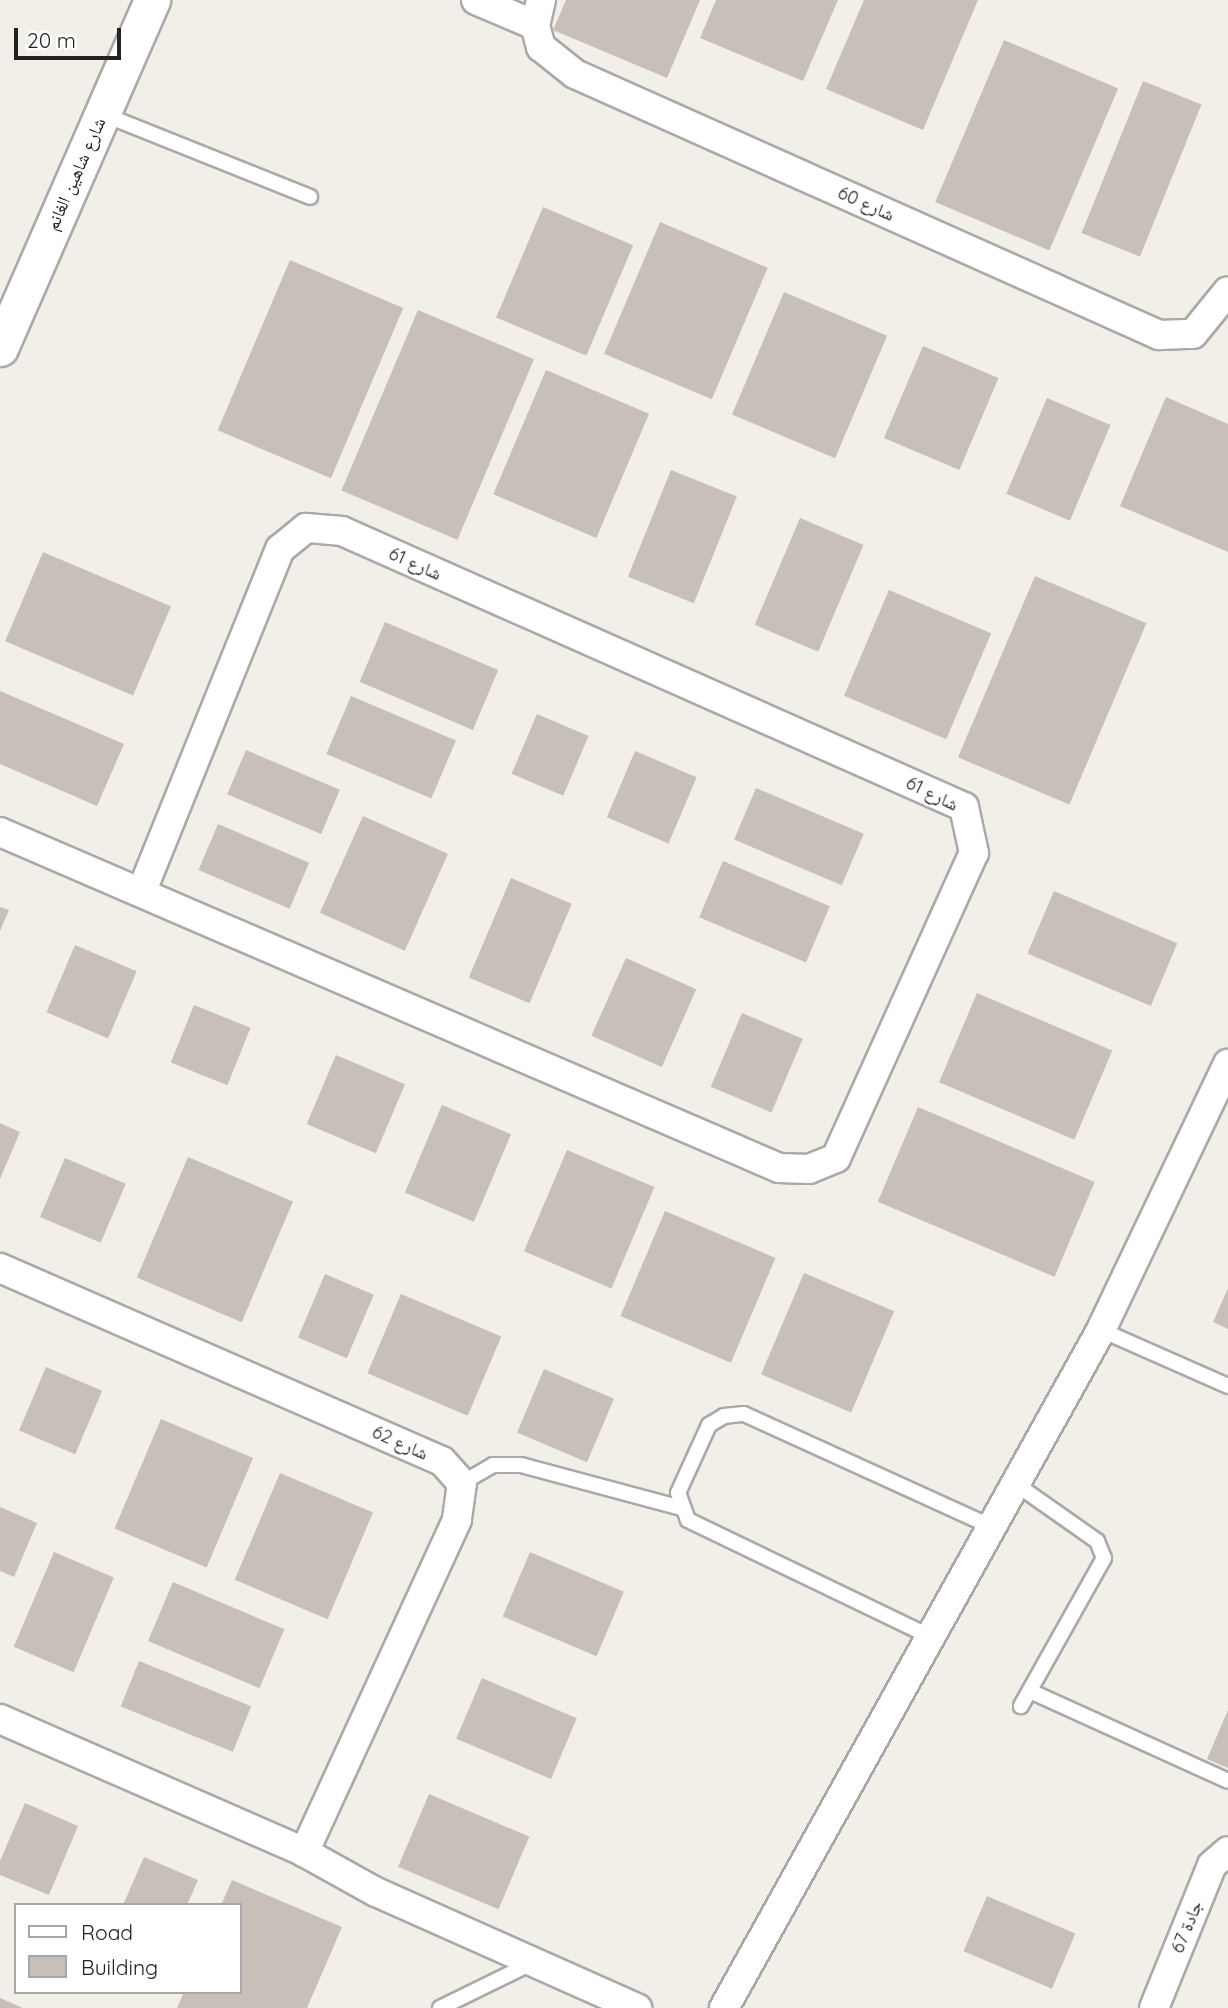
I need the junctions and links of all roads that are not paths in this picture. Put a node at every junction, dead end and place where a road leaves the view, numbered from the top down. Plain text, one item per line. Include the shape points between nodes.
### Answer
1 (152, 0) edge
2 (476, 0) edge
3 (538, 12) edge
4 (103, 113) junction
5 (310, 197) dead end
6 (1228, 291) edge
7 (0, 348) edge
8 (0, 832) edge
9 (142, 891) junction
10 (1228, 1064) edge
11 (0, 1268) edge
12 (1101, 1330) junction
13 (1228, 1385) edge
14 (1013, 1482) junction
15 (462, 1483) junction
16 (682, 1507) junction
17 (990, 1526) junction
18 (931, 1637) junction
19 (1030, 1691) junction
20 (1021, 1706) dead end
21 (0, 1719) edge
22 (1228, 1781) edge
23 (1228, 1851) edge
24 (304, 1852) junction
25 (532, 1963) junction
26 (440, 2008) edge
27 (637, 2008) edge
28 (724, 2008) edge
29 (1154, 2008) edge

1 - 4 street, شارع شاهين الغانم
2 - 3 street
3 - 6 street, شارع 60 via 541,47 576,74 1159,335 1193,334
4 - 5 lane
4 - 7 street, شارع شاهين الغانم
8 - 9 street, شارع 61
9 - 9 street, شارع 61 via 779,1168 809,1169 836,1158 974,853 964,807 342,531 306,528 280,550
10 - 12 street
11 - 15 street, شارع 62 via 442,1461
12 - 13 lane
12 - 14 street
14 - 17 street
14 - 19 lane via 1097,1541 1104,1558
15 - 16 lane via 493,1465 521,1465
15 - 24 street via 457,1520
16 - 17 lane via 678,1493 709,1425 724,1416 744,1414
16 - 18 lane via 688,1520
17 - 18 street
18 - 28 street
19 - 20 lane
19 - 22 lane
21 - 24 street
23 - 29 street, جادة 67 via 1212,1865
24 - 25 street via 376,1892
25 - 26 lane
25 - 27 street

